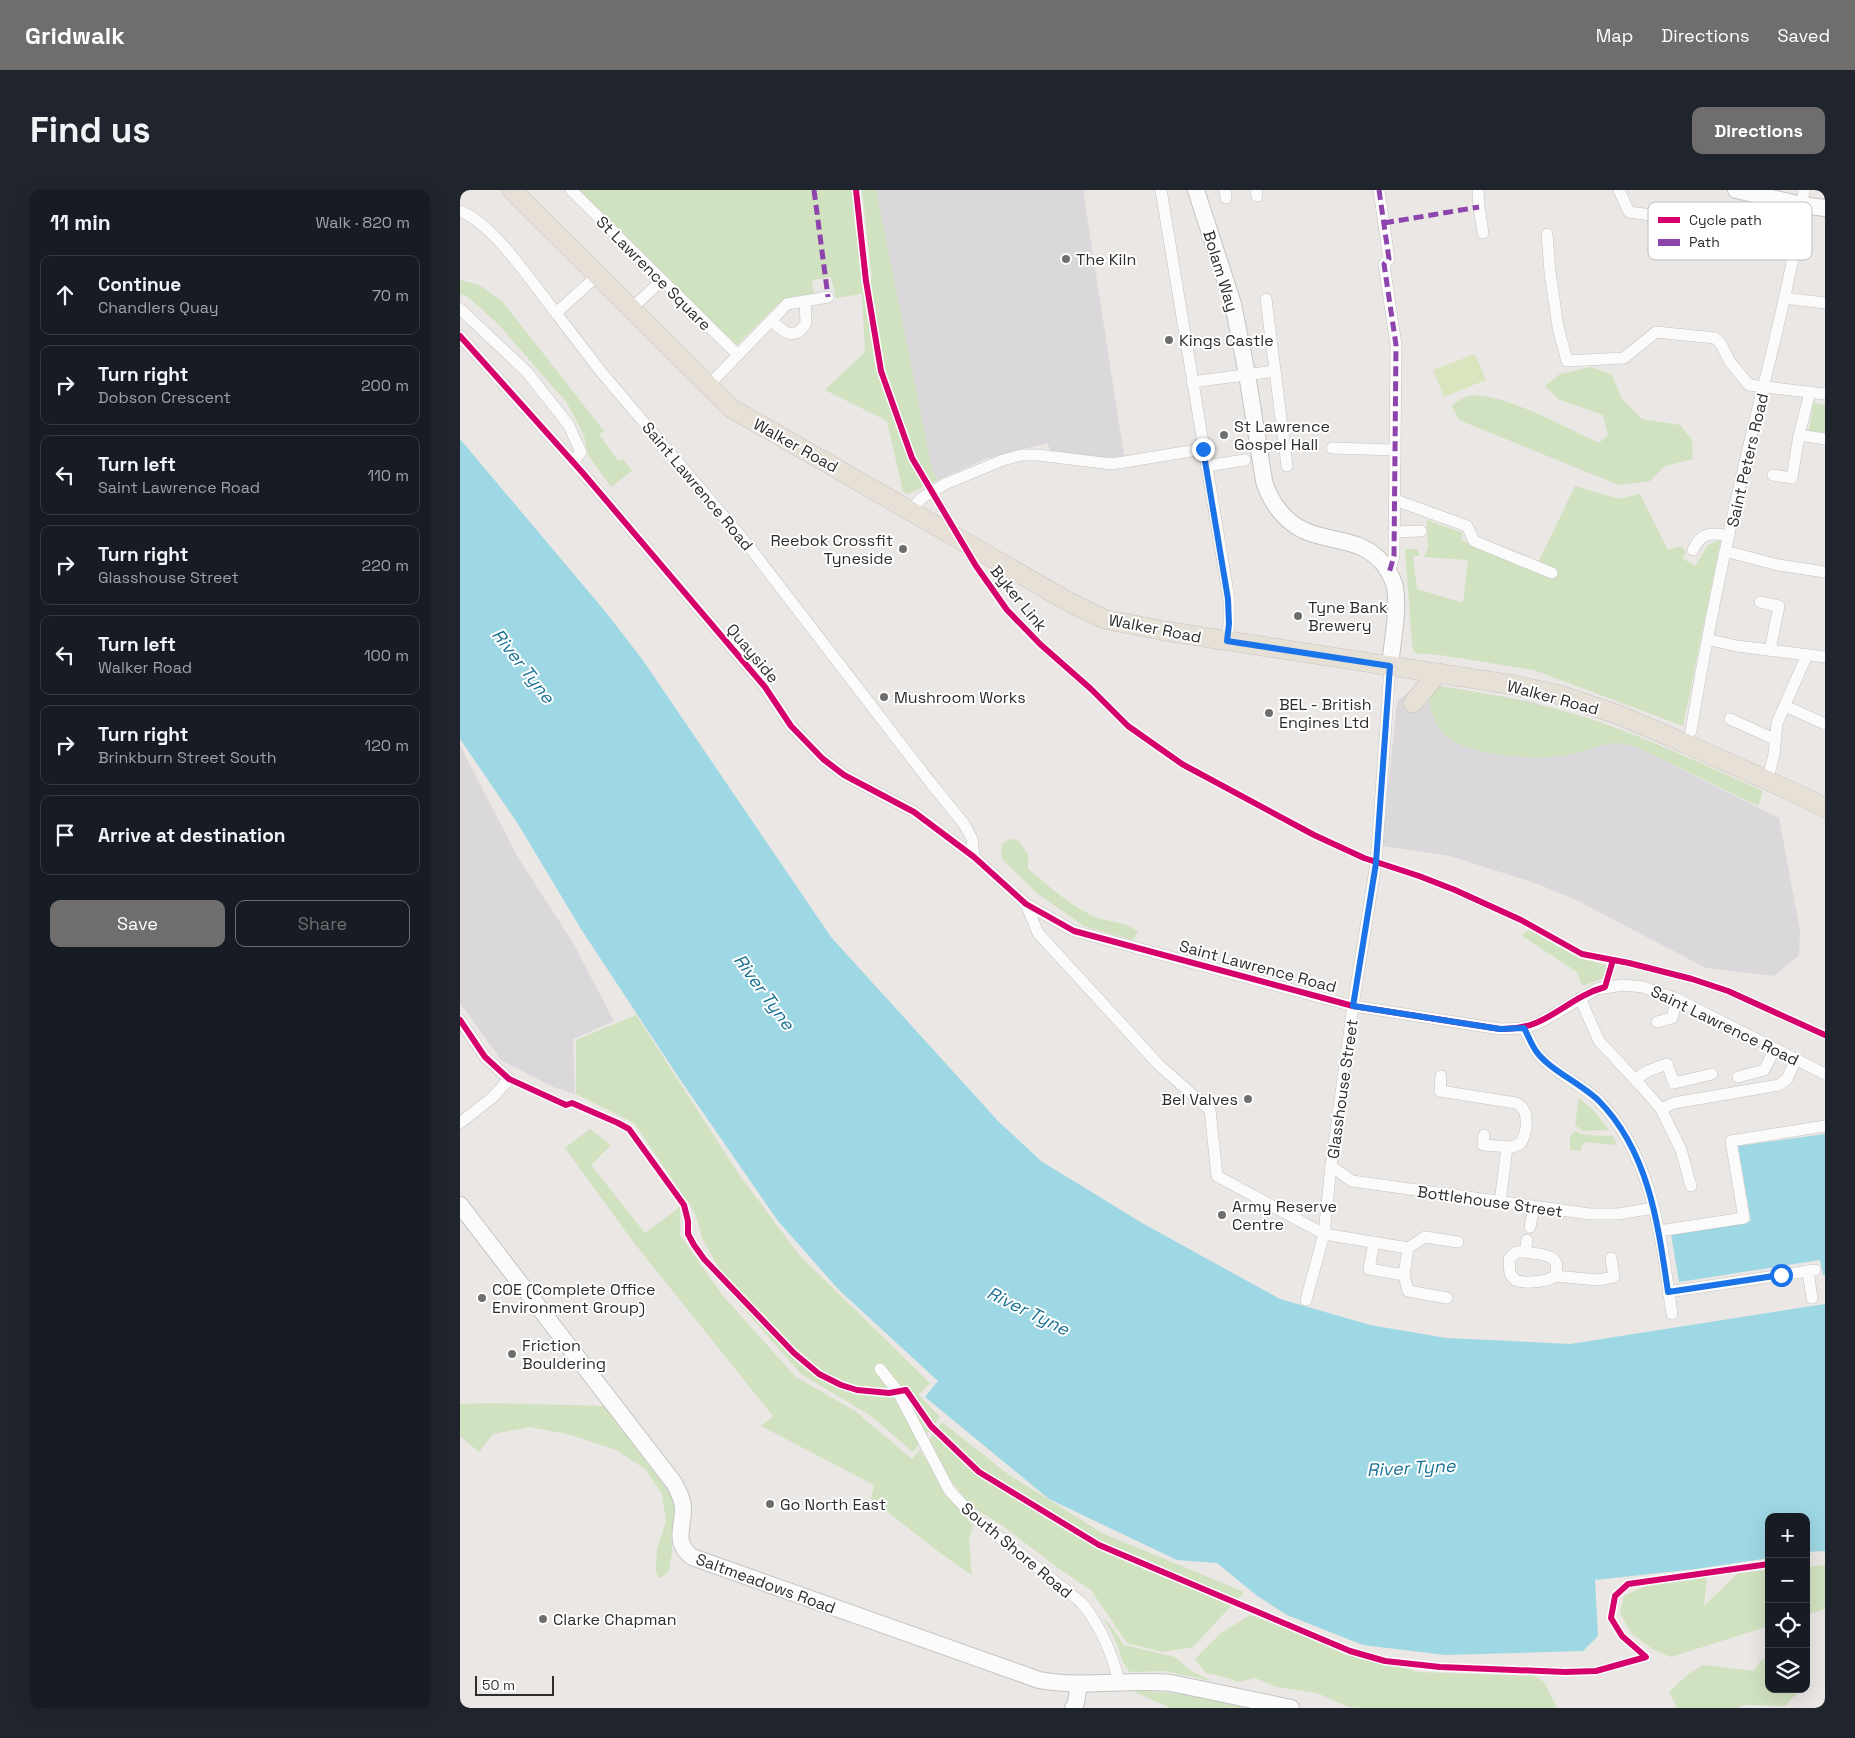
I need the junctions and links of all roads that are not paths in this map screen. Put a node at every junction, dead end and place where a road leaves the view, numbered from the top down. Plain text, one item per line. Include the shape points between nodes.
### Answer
1 (571, 190) edge
2 (1162, 190) edge
3 (1196, 190) edge
4 (1379, 190) edge
5 (1478, 190) edge
6 (1619, 190) edge
7 (1736, 190) edge
8 (516, 191) edge
9 (1803, 197) edge
10 (1825, 208) edge
11 (460, 211) edge
12 (1648, 215) edge
13 (1483, 233) dead end
14 (1547, 234) dead end
15 (1791, 260) edge
16 (597, 276) junction
17 (661, 281) junction
18 (828, 297) dead end
19 (1784, 298) junction
20 (1266, 299) dead end
21 (805, 301) junction
22 (1825, 303) edge
23 (460, 309) edge
24 (631, 309) junction
25 (556, 313) junction
26 (772, 321) junction
27 (460, 336) edge
28 (738, 355) junction
29 (1275, 371) junction
30 (1247, 374) junction
31 (1192, 382) junction
32 (708, 386) junction
33 (1763, 387) junction
34 (1810, 392) junction
35 (1825, 394) edge
36 (1799, 435) junction
37 (1825, 439) edge
38 (1332, 448) dead end
39 (1203, 449) junction
40 (1395, 450) junction
41 (1245, 460) dead end
42 (573, 462) junction
43 (1206, 466) junction
44 (1287, 466) dead end
45 (1773, 475) dead end
46 (1395, 500) junction
47 (910, 510) junction
48 (1421, 531) dead end
49 (1394, 532) junction
50 (1729, 536) junction
51 (1693, 550) dead end
52 (1725, 552) junction
53 (1825, 572) edge
54 (1389, 573) junction
55 (1552, 573) dead end
56 (1760, 602) dead end
57 (1710, 640) dead end
58 (1227, 641) junction
59 (1770, 650) junction
60 (1807, 655) junction
61 (1825, 657) edge
62 (1390, 666) junction
63 (1438, 674) junction
64 (1413, 703) dead end
65 (1785, 706) junction
66 (1730, 719) dead end
67 (1825, 724) edge
68 (1691, 731) dead end
69 (1774, 739) junction
70 (1767, 781) junction
71 (1825, 808) edge
72 (974, 856) junction
73 (1026, 904) junction
74 (1074, 930) joint
75 (1580, 998) junction
76 (1677, 999) junction
77 (1353, 1006) junction
78 (460, 1020) edge
79 (1657, 1022) dead end
80 (1524, 1028) junction
81 (1775, 1049) junction
82 (1796, 1060) junction
83 (1712, 1074) dead end
84 (1825, 1074) edge
85 (1442, 1076) dead end
86 (1738, 1077) dead end
87 (1635, 1079) junction
88 (1660, 1109) junction
89 (460, 1123) edge
90 (1825, 1126) edge
91 (1484, 1135) dead end
92 (1507, 1148) junction
93 (1331, 1166) junction
94 (1691, 1186) dead end
95 (1500, 1203) junction
96 (460, 1205) edge
97 (1534, 1207) junction
98 (1654, 1208) junction
99 (1530, 1227) dead end
100 (1659, 1231) junction
101 (1324, 1234) junction
102 (1374, 1242) junction
103 (1458, 1242) dead end
104 (1408, 1248) junction
105 (1611, 1258) dead end
106 (1404, 1275) junction
107 (1555, 1276) junction
108 (1668, 1292) junction
109 (1447, 1298) dead end
110 (1812, 1298) dead end
111 (1306, 1300) dead end
112 (1672, 1314) dead end
113 (880, 1369) dead end
114 (1119, 1682) junction
115 (1079, 1684) junction
116 (1073, 1708) edge
117 (1291, 1708) edge

1 - 17 street, St Lawrence Square
2 - 31 street
3 - 30 street, Bolam Way via 1233,304
4 - 40 street via 1389,259 1384,264 1396,345
5 - 13 street
6 - 12 street via 1629,212
7 - 9 street
8 - 16 main road, Walker Road
9 - 10 street
11 - 25 street, Saint Lawrence Road via 491,231
14 - 33 street via 1558,327 1566,361 1624,358 1656,332 1715,338 1749,385
15 - 19 street, Saint Peters Road
16 - 24 main road, Walker Road
16 - 25 street
17 - 24 street
17 - 28 street, St Lawrence Square
18 - 21 street
19 - 22 street
19 - 33 street, Saint Peters Road
20 - 29 street
21 - 26 street via 787,304
21 - 26 street via 806,323 798,332 782,331
23 - 42 street via 526,371 568,424 581,452
24 - 32 main road, Walker Road
25 - 72 street, Saint Lawrence Road via 602,373 744,540 964,824 972,839
26 - 28 street
27 - 42 street, Quayside
28 - 32 street
29 - 30 street
29 - 44 street
30 - 31 street
30 - 54 street, Bolam Way via 1264,481 1279,511 1303,530 1371,552
31 - 39 street
32 - 47 main road, Walker Road via 731,408
33 - 34 street
33 - 50 street, Saint Peters Road
34 - 35 street
34 - 36 street
36 - 37 street
36 - 45 street via 1792,478
38 - 40 street
39 - 43 street
39 - 47 street via 1112,464 1021,455 945,484
40 - 46 street
41 - 43 street
42 - 72 street, Quayside via 765,687 791,726 823,759 844,775 914,812
43 - 58 street via 1228,599
46 - 49 street
46 - 55 street via 1466,526 1474,541
47 - 58 main road, Walker Road via 1104,619
48 - 49 street
49 - 54 street via 1394,556
50 - 51 street via 1712,533 1697,540
50 - 52 street, Saint Peters Road
52 - 53 street
52 - 68 street, Saint Peters Road via 1706,638
54 - 62 street, Bolam Way via 1396,597
56 - 59 street via 1779,606
57 - 59 street
58 - 62 main road, Walker Road
59 - 60 street
60 - 61 street
60 - 65 street
62 - 63 main road, Walker Road
62 - 77 street, Glasshouse Street via 1376,863
63 - 64 main road
63 - 70 main road, Walker Road via 1560,695 1619,715
65 - 67 street
65 - 69 street
66 - 69 street
69 - 70 street via 1774,755
70 - 71 main road, Walker Road
72 - 73 street, Quayside
73 - 74 street, Quayside
73 - 101 street via 1038,933 1159,1065 1210,1110 1217,1176
74 - 77 street, Saint Lawrence Road
75 - 76 street, Saint Lawrence Road via 1597,990 1623,985 1643,986
75 - 80 street, Saint Lawrence Road via 1539,1023
75 - 87 street via 1599,1041
76 - 79 street via 1672,1018
76 - 81 street, Saint Lawrence Road
77 - 80 street, Saint Lawrence Road via 1500,1029
77 - 93 street, Glasshouse Street
78 - 89 street via 485,1056 509,1078 493,1097
80 - 98 street via 1540,1056 1590,1093 1616,1122 1637,1158
81 - 82 street, Saint Lawrence Road
81 - 86 street via 1764,1070
82 - 84 street, Saint Lawrence Road
82 - 88 street via 1787,1079 1779,1086 1674,1103
83 - 87 street via 1674,1083 1667,1064
85 - 92 street via 1439,1095 1520,1105 1526,1112 1522,1140
87 - 88 street
88 - 94 street via 1681,1150
90 - 100 street via 1731,1141 1744,1218
91 - 92 street via 1483,1145
92 - 95 street
93 - 95 street, Bottlehouse Street via 1352,1181
93 - 101 street, Glasshouse Street
95 - 97 street, Bottlehouse Street
96 - 115 street, Saltmeadows Road via 674,1483 683,1508 680,1539 685,1552 1039,1680
97 - 98 street, Bottlehouse Street via 1603,1214
97 - 99 street
98 - 100 street
100 - 108 street
101 - 102 street
101 - 111 street, Glasshouse Street
102 - 104 street
102 - 106 street via 1369,1269
103 - 104 street via 1425,1237
104 - 106 street
105 - 107 street via 1614,1277 1598,1280
106 - 109 street via 1408,1291
107 - 107 street via 1558,1266 1553,1258 1526,1246 1509,1259 1510,1274 1515,1280
108 - 110 street via 1811,1271
108 - 112 street
113 - 114 street, South Shore Road via 901,1397 949,1490 975,1518 1082,1603 1093,1617 1109,1648
114 - 115 street, Saltmeadows Road
114 - 117 street, Saltmeadows Road via 1171,1683
115 - 116 street

